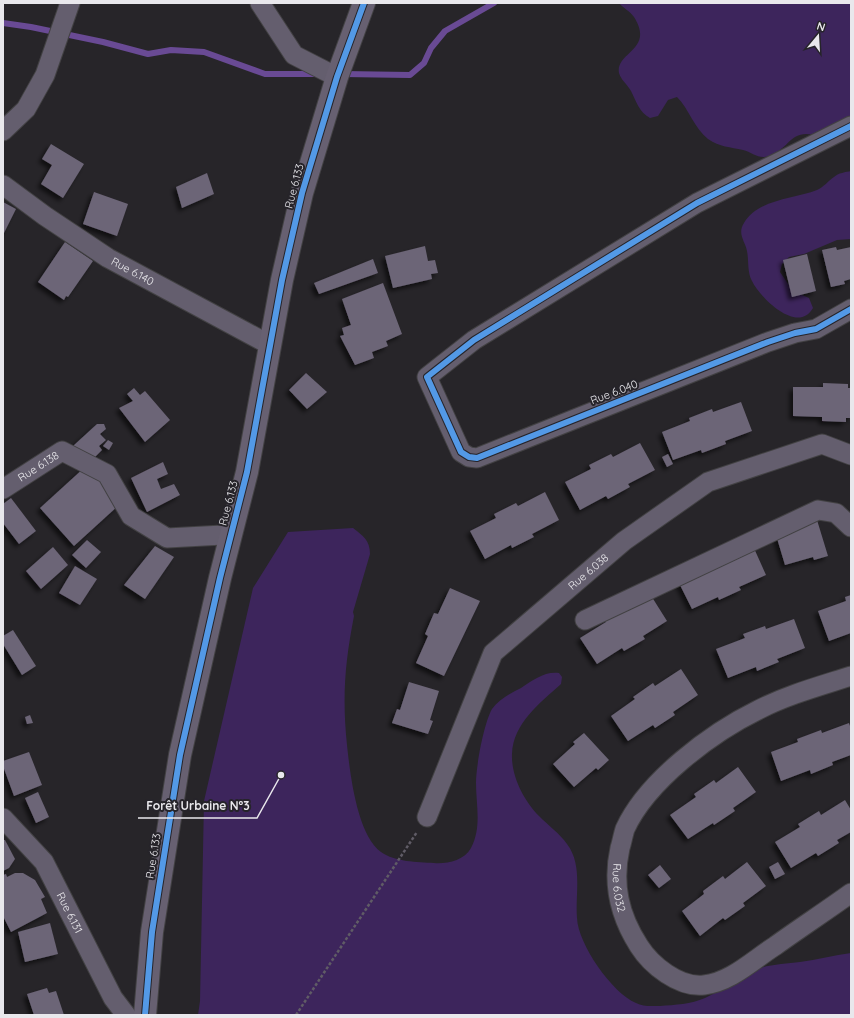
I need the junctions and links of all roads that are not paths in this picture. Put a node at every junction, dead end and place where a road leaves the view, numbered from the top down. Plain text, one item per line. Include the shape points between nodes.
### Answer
1 (70, 3) edge
2 (260, 3) edge
3 (364, 3) edge
4 (337, 77) junction
5 (851, 126) edge
6 (3, 131) edge
7 (3, 185) edge
8 (851, 309) edge
9 (270, 345) junction
10 (851, 455) edge
11 (3, 489) edge
12 (851, 527) edge
13 (231, 532) junction
14 (585, 620) dead end
15 (851, 676) edge
16 (427, 817) road end
17 (3, 818) edge
18 (851, 893) edge
19 (126, 1015) edge
20 (145, 1015) edge

1 - 6 street via 45,75 26,109
2 - 4 street via 294,55
3 - 4 street, Rue 6.133
4 - 9 street, Rue 6.133 via 302,193
5 - 8 street, Rue 6.040 via 697,203 474,340 427,377 461,452 477,458 768,342 816,329
7 - 9 street, Rue 6.140 via 108,258
9 - 13 street, Rue 6.133 via 247,472
10 - 16 street, Rue 6.038 via 822,444 708,482 624,541 493,653
11 - 13 street, Rue 6.138 via 62,451 107,474 131,516 167,538 223,535
12 - 14 street via 836,513 818,510
13 - 20 street, Rue 6.133 via 180,756 152,932
15 - 18 street, Rue 6.032 via 759,709 734,723 675,766 633,815 624,831 616,867 617,891 624,919 643,953 658,967 682,982 703,985 727,979
17 - 19 street, Rue 6.131 via 44,862 114,998

